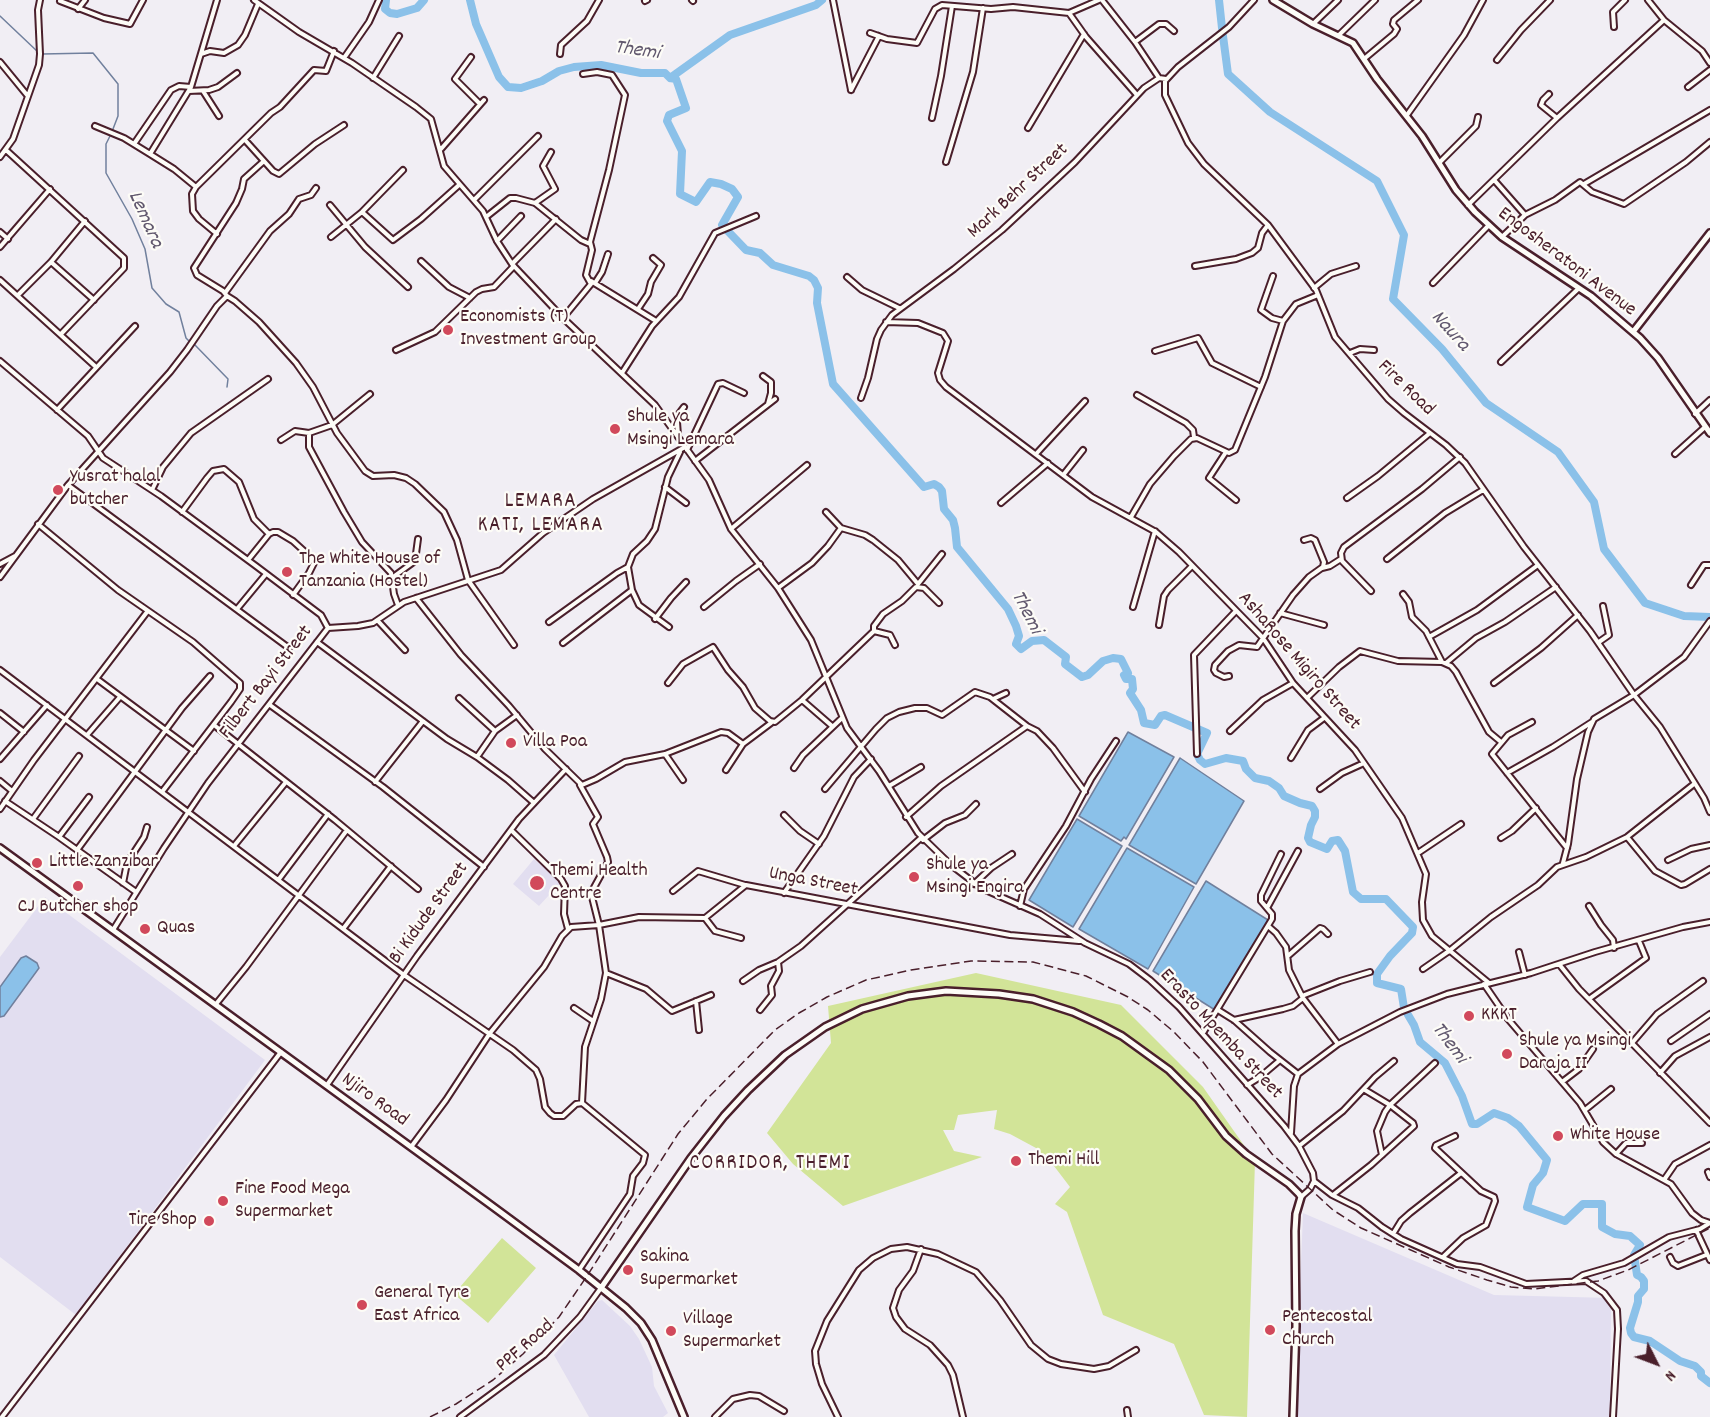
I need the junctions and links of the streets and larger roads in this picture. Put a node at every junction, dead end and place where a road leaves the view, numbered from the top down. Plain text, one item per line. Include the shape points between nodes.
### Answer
1 (40, 0) edge
2 (85, 0) edge
3 (143, 0) edge
4 (217, 0) edge
5 (254, 0) edge
6 (379, 0) edge
7 (599, 0) edge
8 (833, 0) edge
9 (1101, 0) edge
10 (1254, 0) edge
11 (1273, 0) edge
12 (1338, 0) edge
13 (1375, 0) edge
14 (1418, 0) edge
15 (1483, 0) edge
16 (1550, 0) edge
17 (1625, 0) edge
18 (1648, 0) edge
19 (60, 1) edge
20 (1283, 2) edge
21 (258, 4) junction
22 (952, 6) junction
23 (983, 8) junction
24 (78, 9) junction
25 (1069, 13) junction
26 (1664, 20) junction
27 (1313, 24) junction
28 (1614, 27) dead end
29 (1174, 31) dead end
30 (870, 33) dead end
31 (1084, 34) junction
32 (1339, 35) junction
33 (399, 36) dead end
34 (879, 36) junction
35 (1135, 42) junction
36 (334, 51) junction
37 (200, 54) junction
38 (560, 54) dead end
39 (471, 57) dead end
40 (344, 58) junction
41 (1364, 59) junction
42 (1497, 60) dead end
43 (0, 62) edge
44 (1710, 63) edge
45 (1710, 70) edge
46 (237, 73) dead end
47 (583, 74) dead end
48 (373, 78) junction
49 (1159, 78) junction
50 (1166, 79) junction
51 (1689, 87) dead end
52 (190, 89) junction
53 (203, 91) junction
54 (1549, 94) dead end
55 (27, 95) junction
56 (1137, 95) junction
57 (484, 100) dead end
58 (480, 104) junction
59 (1710, 110) edge
60 (1407, 115) junction
61 (219, 116) dead end
62 (1478, 117) dead end
63 (932, 118) dead end
64 (1557, 118) junction
65 (344, 124) dead end
66 (95, 126) dead end
67 (1028, 128) dead end
68 (538, 136) dead end
69 (245, 140) junction
70 (1710, 142) edge
71 (134, 144) junction
72 (6, 150) junction
73 (440, 150) junction
74 (551, 152) dead end
75 (150, 154) junction
76 (1, 155) edge
77 (264, 161) junction
78 (946, 162) dead end
79 (1439, 163) junction
80 (404, 170) dead end
81 (1495, 181) junction
82 (459, 184) junction
83 (1584, 184) junction
84 (196, 188) junction
85 (316, 188) dead end
86 (50, 189) junction
87 (475, 199) junction
88 (535, 203) junction
89 (330, 205) dead end
90 (1468, 205) junction
91 (362, 212) junction
92 (1525, 215) junction
93 (521, 216) dead end
94 (756, 216) dead end
95 (486, 217) junction
96 (556, 219) junction
97 (85, 221) junction
98 (346, 224) junction
99 (1268, 225) junction
100 (1489, 225) junction
101 (0, 232) edge
102 (1710, 233) edge
103 (216, 234) junction
104 (331, 237) dead end
105 (1502, 237) junction
106 (8, 239) junction
107 (497, 241) junction
108 (590, 244) junction
109 (0, 247) edge
110 (608, 254) dead end
111 (653, 258) dead end
112 (421, 261) dead end
113 (51, 262) junction
114 (513, 265) junction
115 (1195, 266) dead end
116 (1356, 266) dead end
117 (1273, 276) dead end
118 (848, 277) dead end
119 (0, 280) edge
120 (593, 282) junction
121 (1433, 283) dead end
122 (408, 287) dead end
123 (1314, 288) junction
124 (1578, 289) junction
125 (18, 295) junction
126 (226, 295) junction
127 (1318, 295) junction
128 (470, 298) junction
129 (94, 300) junction
130 (899, 308) junction
131 (638, 309) junction
132 (563, 318) junction
133 (656, 321) junction
134 (1282, 321) junction
135 (885, 322) junction
136 (135, 326) dead end
137 (1633, 332) junction
138 (61, 334) junction
139 (396, 350) dead end
140 (1374, 350) dead end
141 (1155, 351) dead end
142 (1350, 353) junction
143 (0, 362) edge
144 (1501, 362) dead end
145 (96, 367) junction
146 (622, 373) junction
147 (763, 376) dead end
148 (267, 379) dead end
149 (1261, 387) junction
150 (744, 393) dead end
151 (370, 394) dead end
152 (1137, 395) dead end
153 (861, 398) dead end
154 (775, 399) dead end
155 (1710, 400) edge
156 (1085, 402) dead end
157 (767, 404) junction
158 (684, 407) dead end
159 (57, 410) junction
160 (1695, 414) junction
161 (332, 425) junction
162 (1705, 427) junction
163 (309, 433) junction
164 (1430, 433) junction
165 (1710, 433) edge
166 (678, 435) junction
167 (1194, 438) junction
168 (281, 440) dead end
169 (684, 449) junction
170 (1083, 450) dead end
171 (98, 452) junction
172 (1226, 452) junction
173 (1036, 454) junction
174 (1675, 454) dead end
175 (1460, 457) junction
176 (695, 461) junction
177 (1048, 463) junction
178 (807, 465) dead end
179 (1064, 474) junction
180 (69, 484) junction
181 (665, 487) junction
182 (152, 490) junction
183 (1483, 490) junction
184 (1347, 498) dead end
185 (1236, 500) dead end
186 (686, 503) dead end
187 (1001, 503) dead end
188 (182, 512) junction
189 (826, 512) dead end
190 (1131, 517) junction
191 (38, 524) junction
192 (841, 528) junction
193 (731, 529) junction
194 (1155, 531) junction
195 (268, 534) junction
196 (418, 539) dead end
197 (1304, 540) dead end
198 (942, 554) dead end
199 (16, 555) junction
200 (1342, 558) junction
201 (1387, 559) dead end
202 (248, 560) junction
203 (0, 564) edge
204 (760, 564) junction
205 (1538, 565) junction
206 (1710, 565) edge
207 (1192, 566) junction
208 (628, 567) junction
209 (1322, 568) junction
210 (266, 574) junction
211 (0, 577) edge
212 (393, 577) junction
213 (468, 580) junction
214 (686, 582) dead end
215 (1691, 585) dead end
216 (917, 586) junction
217 (1556, 587) junction
218 (778, 588) junction
219 (632, 590) junction
220 (1371, 591) dead end
221 (1403, 594) dead end
222 (293, 595) junction
223 (416, 598) junction
224 (939, 603) dead end
225 (398, 605) junction
226 (1603, 606) dead end
227 (1133, 607) dead end
228 (704, 608) dead end
229 (237, 609) junction
230 (1236, 611) junction
231 (147, 612) junction
232 (1280, 613) junction
233 (1578, 615) junction
234 (656, 619) junction
235 (378, 621) junction
236 (1710, 621) edge
237 (549, 622) dead end
238 (1159, 625) dead end
239 (1324, 625) dead end
240 (669, 627) dead end
241 (328, 628) junction
242 (874, 631) junction
243 (1430, 637) junction
244 (1263, 638) junction
245 (317, 642) junction
246 (1599, 642) junction
247 (563, 644) dead end
248 (514, 645) dead end
249 (895, 645) dead end
250 (288, 648) dead end
251 (405, 650) dead end
252 (1444, 662) junction
253 (0, 669) edge
254 (210, 676) dead end
255 (826, 676) junction
256 (1229, 676) dead end
257 (97, 679) junction
258 (668, 683) dead end
259 (1293, 683) junction
260 (1494, 683) dead end
261 (1006, 693) dead end
262 (1634, 695) junction
263 (120, 697) junction
264 (459, 698) dead end
265 (1307, 698) junction
266 (993, 699) junction
267 (802, 700) junction
268 (47, 705) junction
269 (270, 705) junction
270 (0, 713) edge
271 (517, 716) junction
272 (842, 718) junction
273 (1324, 718) junction
274 (66, 720) junction
275 (1592, 721) junction
276 (423, 722) junction
277 (772, 722) junction
278 (1532, 722) dead end
279 (214, 726) junction
280 (832, 726) junction
281 (1027, 726) junction
282 (495, 731) junction
283 (1230, 731) dead end
284 (24, 732) junction
285 (166, 732) junction
286 (87, 735) junction
287 (1116, 741) dead end
288 (1501, 742) junction
289 (238, 744) junction
290 (743, 744) junction
291 (862, 747) junction
292 (194, 751) junction
293 (665, 754) junction
294 (1197, 754) dead end
295 (79, 756) dead end
296 (477, 757) junction
297 (1291, 758) dead end
298 (0, 759) edge
299 (871, 759) junction
300 (1364, 763) junction
301 (921, 767) dead end
302 (794, 768) dead end
303 (567, 769) junction
304 (726, 770) dead end
305 (136, 771) junction
306 (1507, 773) junction
307 (683, 780) dead end
308 (0, 781) edge
309 (286, 782) junction
310 (375, 782) junction
311 (578, 782) junction
312 (1694, 784) junction
313 (889, 786) junction
314 (825, 789) dead end
315 (1320, 789) dead end
316 (12, 791) junction
317 (162, 792) junction
318 (1085, 792) junction
319 (89, 797) dead end
320 (4, 801) junction
321 (533, 802) junction
322 (976, 804) dead end
323 (1536, 808) junction
324 (0, 809) edge
325 (188, 812) junction
326 (1710, 812) edge
327 (328, 814) junction
328 (784, 815) dead end
329 (906, 817) junction
330 (33, 819) junction
331 (1461, 824) dead end
332 (147, 828) dead end
333 (347, 830) junction
334 (511, 830) junction
335 (59, 837) junction
336 (1627, 837) junction
337 (922, 838) junction
338 (1501, 838) dead end
339 (819, 844) junction
340 (1710, 845) edge
341 (234, 846) junction
342 (0, 848) edge
343 (1567, 848) junction
344 (77, 850) junction
345 (1298, 851) dead end
346 (1418, 853) junction
347 (1012, 854) dead end
348 (1281, 854) dead end
349 (1668, 860) dead end
350 (1563, 864) junction
351 (391, 866) junction
352 (484, 867) junction
353 (1710, 869) edge
354 (279, 879) junction
355 (123, 883) junction
356 (974, 884) junction
357 (746, 885) junction
358 (418, 889) dead end
359 (673, 891) dead end
360 (136, 892) junction
361 (784, 893) junction
362 (299, 896) junction
363 (848, 904) junction
364 (1020, 906) junction
365 (1589, 906) dead end
366 (1267, 908) junction
367 (705, 918) junction
368 (1710, 922) edge
369 (599, 925) junction
370 (1268, 926) junction
371 (343, 929) junction
372 (568, 929) junction
373 (113, 930) junction
374 (1328, 934) dead end
375 (741, 938) dead end
376 (1080, 940) junction
377 (1639, 941) junction
378 (1614, 948) junction
379 (1449, 951) junction
380 (1519, 952) dead end
381 (1289, 955) junction
382 (778, 962) junction
383 (1559, 964) junction
384 (1423, 969) dead end
385 (1370, 972) dead end
386 (606, 973) junction
387 (404, 975) junction
388 (1525, 975) junction
389 (744, 981) dead end
390 (1703, 981) dead end
391 (1486, 984) junction
392 (711, 995) dead end
393 (1303, 997) junction
394 (1589, 999) junction
395 (696, 1001) junction
396 (216, 1004) junction
397 (574, 1008) dead end
398 (760, 1010) dead end
399 (1218, 1010) junction
400 (1710, 1014) edge
401 (1234, 1020) junction
402 (593, 1021) junction
403 (699, 1030) dead end
404 (490, 1033) junction
405 (1203, 1033) junction
406 (1710, 1037) edge
407 (1671, 1041) dead end
408 (1632, 1043) junction
409 (1338, 1044) junction
410 (1593, 1049) dead end
411 (281, 1052) junction
412 (1280, 1060) junction
413 (1394, 1061) dead end
414 (1434, 1063) dead end
415 (1660, 1073) junction
416 (1298, 1074) junction
417 (1562, 1082) junction
418 (327, 1085) junction
419 (1247, 1085) junction
420 (1611, 1089) dead end
421 (1365, 1090) junction
422 (582, 1103) junction
423 (1390, 1105) junction
424 (1585, 1110) junction
425 (1710, 1123) edge
426 (1291, 1134) junction
427 (1455, 1136) dead end
428 (1642, 1143) dead end
429 (1710, 1144) edge
430 (1299, 1146) junction
431 (411, 1147) junction
432 (1616, 1154) junction
433 (1382, 1156) junction
434 (1461, 1173) junction
435 (1664, 1180) junction
436 (1314, 1181) junction
437 (1332, 1195) junction
438 (1301, 1197) junction
439 (1710, 1223) edge
440 (1696, 1230) junction
441 (1393, 1234) junction
442 (921, 1249) junction
443 (1706, 1255) junction
444 (1443, 1257) junction
445 (1670, 1257) dead end
446 (1710, 1260) edge
447 (579, 1270) junction
448 (1573, 1281) junction
449 (601, 1288) junction
450 (1136, 1350) dead end
451 (1127, 1410) dead end
452 (784, 1411) dead end
453 (2, 1417) edge
454 (460, 1417) edge
455 (684, 1417) edge
456 (715, 1417) edge
457 (838, 1417) edge
458 (963, 1417) edge
459 (1128, 1417) edge
460 (1293, 1417) edge
461 (1613, 1417) edge

1 - 55 street via 39,65
2 - 24 street
3 - 24 street via 130,24
4 - 37 street
5 - 21 street, Erasto Mpemba Street
6 - 40 street
7 - 38 street via 587,21 561,45
8 - 34 street via 850,90
9 - 25 street
9 - 35 street
10 - 50 street via 1229,27
11 - 20 street, Engosheratoni Avenue
12 - 27 street
13 - 32 street
14 - 41 street via 1394,20 1394,34
15 - 60 street via 1464,35
16 - 42 street
17 - 28 street via 1612,12
18 - 26 street
19 - 24 street
20 - 27 street, Engosheratoni Avenue
21 - 36 street, Erasto Mpemba Street
21 - 37 street via 238,45 224,53
22 - 23 street
22 - 34 street via 935,9 917,43
22 - 63 street
23 - 25 street
23 - 78 street via 973,72
25 - 31 street
26 - 44 street via 1702,51
26 - 64 street
27 - 32 street, Engosheratoni Avenue
29 - 35 street via 1159,24
30 - 34 street
31 - 56 street
31 - 67 street
32 - 41 street, Engosheratoni Avenue via 1353,43
33 - 48 street
35 - 49 street
36 - 40 street, Erasto Mpemba Street
36 - 69 street via 326,71 314,70
37 - 52 street
39 - 58 street via 455,79
40 - 48 street, Erasto Mpemba Street
41 - 60 street, Engosheratoni Avenue
43 - 55 street
45 - 51 street
46 - 53 street via 218,87
47 - 108 street via 612,75 625,95
48 - 73 street, Erasto Mpemba Street via 431,119
49 - 50 street
49 - 56 street, Mark Behr Street
50 - 99 street, Fire Road via 1165,95 1191,148
52 - 53 street
52 - 71 street via 178,86 171,90
52 - 75 street
53 - 61 street
54 - 64 street via 1541,105
55 - 72 street
56 - 130 street, Mark Behr Street via 1075,162 1002,230
57 - 58 street
58 - 73 street
59 - 83 street
60 - 79 street, Engosheratoni Avenue
62 - 79 street via 1476,126
64 - 81 street
65 - 77 street via 279,174
66 - 71 street
68 - 87 street
69 - 77 street
69 - 84 street
70 - 83 street via 1624,204 1592,192
71 - 75 street
72 - 76 street
72 - 86 street
73 - 82 street, Erasto Mpemba Street via 444,166
74 - 88 street via 543,166 555,189
75 - 84 street
77 - 103 street via 244,179 236,203
79 - 90 street, Engosheratoni Avenue
80 - 91 street
81 - 90 street
81 - 92 street
82 - 87 street, Erasto Mpemba Street
82 - 91 street via 393,240
83 - 92 street via 1578,183
84 - 103 street via 192,194 193,211
85 - 126 street via 311,195 299,199 270,231
86 - 97 street
86 - 106 street
87 - 95 street, Erasto Mpemba Street
88 - 95 street via 510,198
88 - 96 street
89 - 98 street
90 - 100 street, Engosheratoni Avenue
91 - 98 street
92 - 105 street
93 - 107 street
94 - 133 street via 715,233 679,297
95 - 107 street, Erasto Mpemba Street
96 - 108 street
96 - 114 street
97 - 113 street
97 - 129 street via 125,263
98 - 104 street
98 - 122 street
99 - 115 street via 1252,253
99 - 123 street, Fire Road
100 - 105 street, Engosheratoni Avenue
100 - 121 street
101 - 106 street
102 - 137 street
103 - 126 street via 194,271
105 - 124 street, Engosheratoni Avenue
106 - 109 street
107 - 114 street, Erasto Mpemba Street
108 - 120 street via 586,275
110 - 120 street via 602,272
111 - 131 street via 661,266
112 - 128 street via 449,287
113 - 125 street
113 - 129 street
114 - 128 street via 494,287 479,290
114 - 132 street, Erasto Mpemba Street
116 - 123 street via 1331,274
117 - 134 street via 1261,310
118 - 130 street via 862,290
119 - 125 street
120 - 131 street
120 - 132 street
123 - 127 street, Fire Road
124 - 137 street, Engosheratoni Avenue
124 - 144 street
125 - 138 street
126 - 161 street via 259,322 296,363
126 - 171 street via 170,372
127 - 134 street via 1296,304
127 - 142 street, Fire Road via 1333,333
128 - 139 street via 435,332
129 - 138 street
130 - 135 street, Mark Behr Street
131 - 133 street
132 - 146 street, Erasto Mpemba Street
133 - 146 street
134 - 149 street
135 - 153 street
135 - 173 street, AshaRose Migiro Street via 918,323 946,335 940,380
136 - 145 street
137 - 160 street, Engosheratoni Avenue via 1653,352
138 - 145 street
140 - 142 street
141 - 149 street via 1197,338 1212,363
142 - 164 street, Fire Road via 1392,404
143 - 159 street, Filbert Bayi Street
145 - 159 street
146 - 166 street, Erasto Mpemba Street via 655,405
147 - 157 street via 771,382
148 - 182 street via 191,433 164,467
149 - 172 street via 1237,446 1232,453
150 - 169 street via 718,384
151 - 161 street
152 - 167 street via 1191,427
154 - 157 street
155 - 160 street
156 - 173 street
157 - 176 street
158 - 166 street via 676,422
159 - 171 street, Filbert Bayi Street via 88,436
160 - 162 street, Engosheratoni Avenue
161 - 163 street
161 - 213 street via 368,473 406,478 439,507 458,540
162 - 165 street, Engosheratoni Avenue
162 - 174 street
163 - 168 street via 295,431
163 - 212 street via 309,447 362,542
164 - 175 street, Fire Road
164 - 184 street
166 - 169 street, Erasto Mpemba Street
167 - 172 street
167 - 190 street via 1184,444 1150,484
169 - 176 street, Erasto Mpemba Street
169 - 181 street via 675,460
169 - 213 street via 593,499 543,533 501,570
170 - 179 street
171 - 180 street
171 - 182 street, Filbert Bayi Street
172 - 185 street via 1209,478
173 - 177 street, AshaRose Migiro Street
175 - 183 street, Fire Road
175 - 200 street via 1344,547
176 - 193 street, Erasto Mpemba Street via 712,485
177 - 179 street, AshaRose Migiro Street
177 - 187 street
178 - 193 street
179 - 190 street, AshaRose Migiro Street via 1098,500
180 - 191 street
180 - 229 street
181 - 186 street
181 - 208 street via 655,529 633,554
182 - 188 street, Filbert Bayi Street
183 - 201 street via 1445,513
183 - 205 street, Fire Road
188 - 195 street via 213,471 224,470 239,482 254,519
188 - 202 street, Filbert Bayi Street
189 - 192 street
190 - 194 street, AshaRose Migiro Street
191 - 199 street
191 - 231 street
192 - 216 street via 873,540 898,560
192 - 218 street via 812,563
193 - 204 street, Erasto Mpemba Street
194 - 207 street, AshaRose Migiro Street
194 - 227 street
195 - 202 street
195 - 222 street via 284,535 315,561
196 - 212 street via 415,561
197 - 209 street via 1315,540 1324,562
198 - 216 street
199 - 203 street
199 - 211 street
200 - 209 street
200 - 220 street via 1345,566
202 - 210 street, Filbert Bayi Street
204 - 218 street, Erasto Mpemba Street
204 - 228 street
205 - 217 street, Fire Road
205 - 243 street via 1477,610
206 - 215 street via 1704,565
207 - 230 street, AshaRose Migiro Street
207 - 238 street via 1164,596
208 - 219 street
208 - 237 street
209 - 232 street via 1302,585
210 - 222 street, Filbert Bayi Street
210 - 229 street
212 - 225 street
213 - 223 street
213 - 248 street
214 - 234 street
216 - 224 street
216 - 242 street via 878,619
217 - 233 street, Fire Road
217 - 252 street
218 - 255 street, Erasto Mpemba Street via 810,640
219 - 234 street via 639,604
219 - 247 street
221 - 243 street via 1412,617
222 - 241 street, Filbert Bayi Street via 321,615
223 - 225 street
223 - 271 street
225 - 235 street
226 - 246 street via 1609,634
229 - 250 street
230 - 244 street, AshaRose Migiro Street
230 - 294 street via 1194,655
231 - 257 street
231 - 279 street via 193,642 240,683
232 - 239 street
232 - 244 street
233 - 246 street, Fire Road
233 - 260 street
234 - 240 street
235 - 241 street
235 - 251 street
236 - 262 street via 1684,657
241 - 245 street, Filbert Bayi Street
242 - 249 street via 890,635
242 - 255 street
243 - 252 street
244 - 256 street via 1254,648 1233,647 1215,665 1216,673
244 - 259 street, AshaRose Migiro Street
245 - 269 street, Filbert Bayi Street
245 - 276 street
246 - 262 street, Fire Road
252 - 265 street via 1398,661 1360,651
252 - 288 street via 1462,681 1489,732
253 - 268 street
254 - 285 street
255 - 267 street
255 - 272 street, Erasto Mpemba Street
257 - 263 street
257 - 274 street
258 - 277 street via 683,664 714,648 755,708
259 - 265 street, AshaRose Migiro Street
259 - 283 street via 1263,700
261 - 266 street
262 - 275 street
262 - 312 street, Fire Road via 1660,727
263 - 285 street
263 - 286 street
264 - 282 street
265 - 273 street, AshaRose Migiro Street
266 - 281 street
266 - 291 street via 975,692 942,716 927,708 899,712 881,723
267 - 277 street
267 - 280 street
268 - 274 street
268 - 284 street
269 - 289 street, Filbert Bayi Street
269 - 310 street
270 - 284 street
271 - 282 street
271 - 303 street
272 - 280 street
272 - 291 street, Erasto Mpemba Street
273 - 297 street via 1308,730
273 - 300 street, AshaRose Migiro Street
274 - 286 street
274 - 316 street
275 - 306 street
275 - 343 street via 1577,779
276 - 296 street
276 - 310 street
277 - 290 street
278 - 288 street
279 - 289 street
279 - 292 street
280 - 302 street
281 - 318 street via 1048,743
281 - 329 street via 941,786
282 - 296 street
284 - 298 street
285 - 292 street
285 - 305 street
286 - 305 street
287 - 318 street
288 - 306 street via 1492,754
289 - 309 street
289 - 325 street, Filbert Bayi Street
290 - 293 street via 725,731
290 - 304 street
291 - 299 street, Erasto Mpemba Street
291 - 314 street
292 - 317 street
293 - 307 street
293 - 311 street via 625,762 585,785
295 - 330 street
296 - 321 street
299 - 313 street, Erasto Mpemba Street
299 - 339 street via 850,784
300 - 315 street
300 - 346 street, AshaRose Migiro Street via 1402,818
301 - 313 street
303 - 311 street
303 - 321 street, Bi Kidude Street
305 - 317 street
305 - 344 street
306 - 323 street
308 - 316 street
309 - 327 street
309 - 341 street
310 - 352 street
311 - 369 street via 598,815 593,824 607,857 606,868 591,893
312 - 326 street, Fire Road
312 - 336 street
313 - 329 street, Erasto Mpemba Street
316 - 320 street
317 - 325 street
318 - 364 street via 1024,889
319 - 335 street
320 - 324 street
320 - 330 street
321 - 334 street, Bi Kidude Street
322 - 337 street
323 - 338 street
323 - 343 street
325 - 341 street
325 - 360 street, Filbert Bayi Street
327 - 333 street
327 - 354 street
328 - 339 street
329 - 337 street, Erasto Mpemba Street
330 - 335 street
331 - 346 street
332 - 355 street via 127,863
333 - 351 street
333 - 362 street
334 - 352 street, Bi Kidude Street
334 - 372 street via 561,879
335 - 344 street
336 - 350 street
336 - 353 street via 1655,872 1681,885
337 - 356 street, Erasto Mpemba Street
337 - 363 street
339 - 361 street
340 - 349 street
341 - 354 street
342 - 373 street, Njiro Road
343 - 350 street
344 - 355 street
345 - 366 street
346 - 379 street, AshaRose Migiro Street via 1426,874 1423,920 1432,936
347 - 356 street
348 - 366 street via 1260,895
350 - 379 street
351 - 358 street
351 - 371 street
352 - 387 street, Bi Kidude Street
354 - 362 street
355 - 360 street
356 - 364 street, Erasto Mpemba Street
357 - 359 street via 698,871
357 - 361 street, Unga Street
357 - 367 street, Unga Street
360 - 373 street, Filbert Bayi Street
361 - 363 street, Unga Street
362 - 371 street
362 - 396 street
363 - 376 street, Unga Street via 1010,934
363 - 382 street
364 - 376 street, Erasto Mpemba Street
365 - 378 street via 1613,940
366 - 370 street via 1272,916
367 - 369 street via 639,917
367 - 375 street via 715,931
368 - 377 street
369 - 372 street
369 - 386 street
370 - 381 street
370 - 399 street
371 - 387 street
372 - 404 street via 544,967
373 - 396 street, Njiro Road
374 - 381 street via 1320,928
376 - 405 street, Erasto Mpemba Street via 1136,969 1175,1002
377 - 378 street
377 - 394 street via 1646,958
378 - 383 street
379 - 384 street
379 - 391 street, AshaRose Migiro Street
380 - 388 street
381 - 393 street via 1289,970
382 - 389 street
382 - 398 street via 780,971 771,986 773,995
383 - 388 street
383 - 394 street
385 - 393 street
386 - 395 street via 636,983 672,1011
386 - 402 street
387 - 404 street
387 - 418 street, Bi Kidude Street
388 - 391 street
390 - 408 street via 1657,1014
391 - 409 street via 1412,1006
391 - 417 street, AshaRose Migiro Street via 1508,1018
392 - 395 street
393 - 401 street via 1293,1006
393 - 409 street
394 - 408 street
395 - 403 street
396 - 411 street, Njiro Road
397 - 402 street
399 - 401 street
399 - 405 street
400 - 407 street
401 - 412 street
402 - 422 street via 585,1047
404 - 422 street via 534,1068 550,1113 563,1116
404 - 431 street
405 - 419 street, Erasto Mpemba Street
406 - 415 street via 1675,1056
408 - 415 street
409 - 416 street
410 - 417 street via 1579,1069
411 - 418 street, Njiro Road
411 - 453 street
412 - 416 street
412 - 419 street
413 - 421 street
414 - 423 street
415 - 425 street
416 - 426 street
417 - 424 street, AshaRose Migiro Street
418 - 431 street, Njiro Road
419 - 426 street, Erasto Mpemba Street
420 - 424 street
421 - 423 street
421 - 430 street
422 - 447 street via 646,1156 633,1176 630,1194
423 - 433 street via 1377,1131
423 - 433 street via 1414,1126
424 - 432 street, AshaRose Migiro Street via 1599,1138
426 - 430 street, Erasto Mpemba Street
427 - 434 street via 1435,1148
428 - 432 street via 1626,1143
429 - 435 street via 1675,1164
430 - 436 street, Erasto Mpemba Street
431 - 447 street, Njiro Road
432 - 435 street, AshaRose Migiro Street
433 - 437 street
434 - 441 street via 1406,1217
434 - 444 street via 1495,1201 1486,1226 1463,1238
435 - 439 street, AshaRose Migiro Street via 1677,1190 1692,1213
436 - 437 street
436 - 438 street
437 - 441 street via 1358,1208
438 - 449 street via 1226,1136 1169,1070 1099,1024 1033,999 946,991 918,994 862,1009 825,1027 786,1055 748,1090 692,1158
438 - 460 street via 1295,1231
439 - 440 street
440 - 443 street
440 - 448 street via 1669,1237 1624,1263
441 - 444 street
442 - 450 street via 976,1272 1031,1345 1047,1359 1094,1369 1109,1366
442 - 457 street via 891,1249 873,1258 859,1270 824,1328 815,1351 816,1364
442 - 458 street via 893,1308 905,1329 930,1345 948,1365
443 - 445 street via 1678,1266
443 - 446 street
444 - 448 street via 1526,1284
447 - 449 street, Njiro Road
448 - 461 street via 1590,1283 1617,1310
449 - 454 street, PPF Road via 544,1355
449 - 455 street, Njiro Road via 632,1313 652,1340
451 - 459 street
452 - 456 street via 759,1395 750,1395 733,1399

